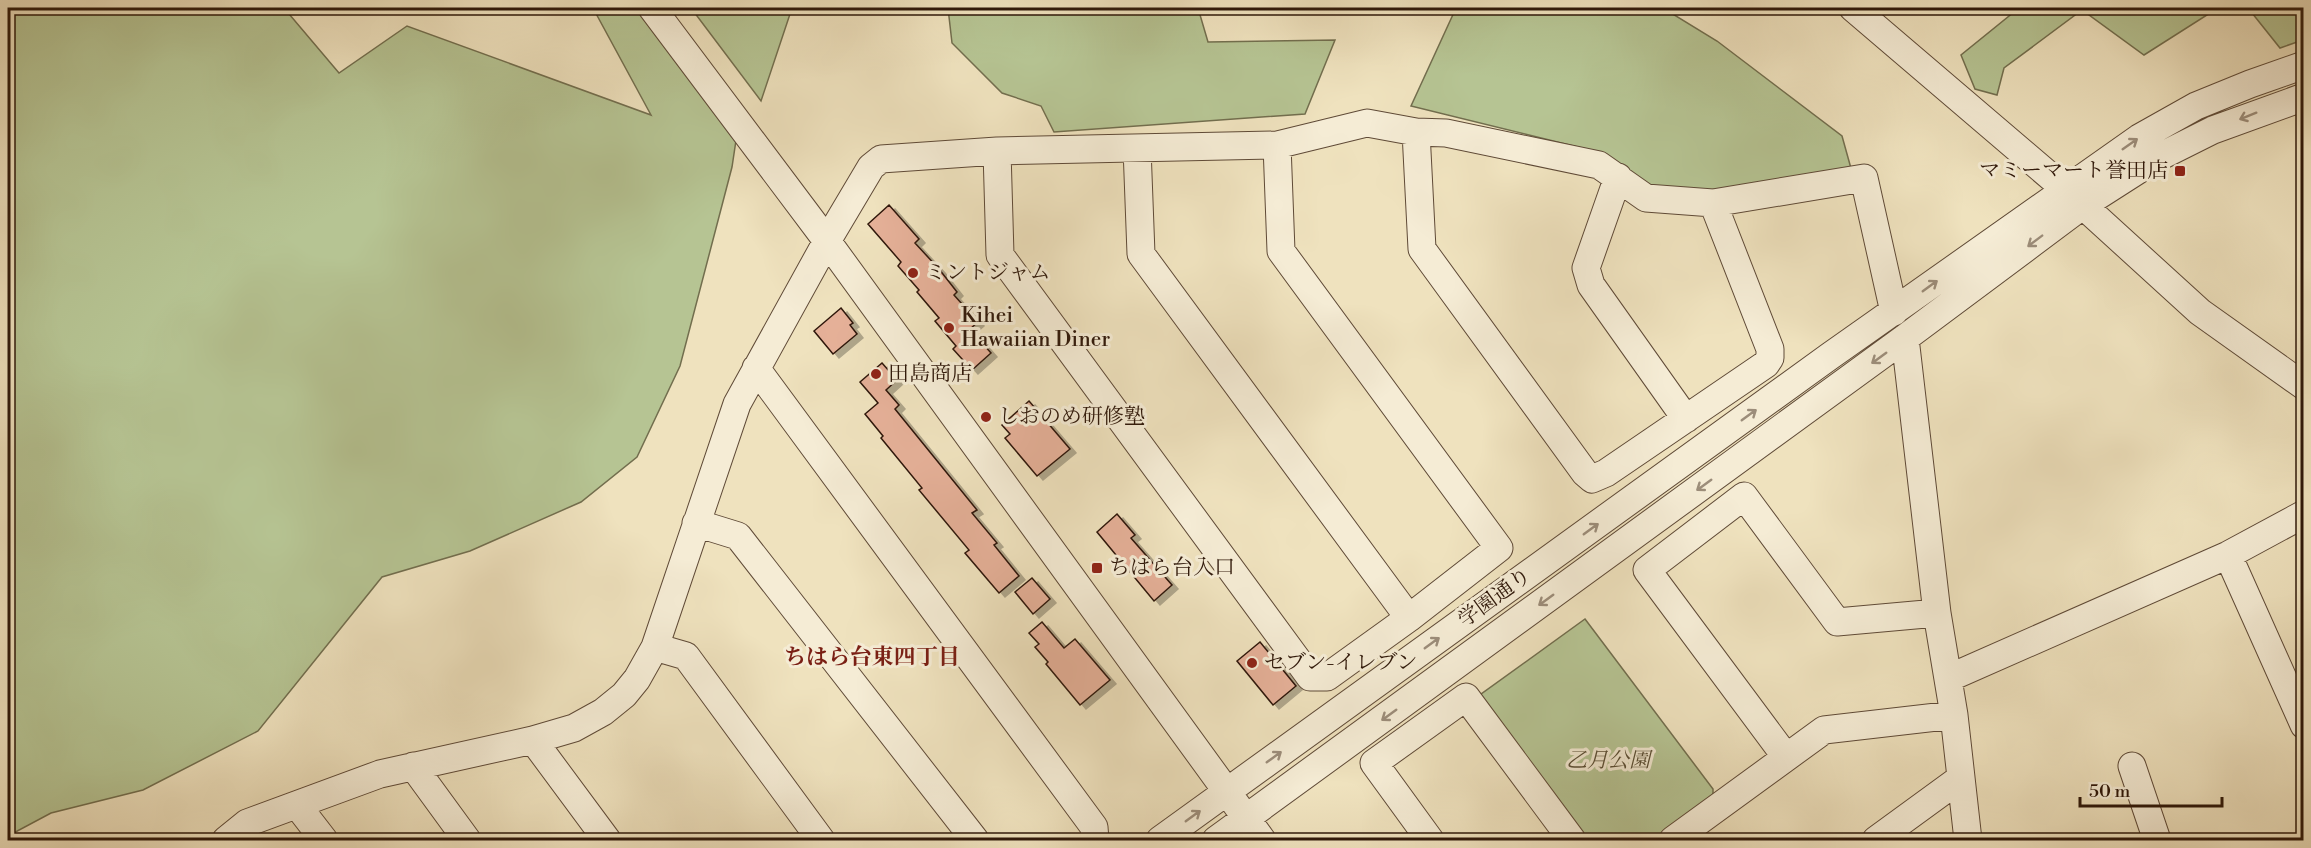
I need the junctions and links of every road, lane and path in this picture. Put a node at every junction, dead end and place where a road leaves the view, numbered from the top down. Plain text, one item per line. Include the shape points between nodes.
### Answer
1 (652, 8) edge
2 (1853, 8) edge
3 (2304, 65) edge
4 (2304, 97) edge
5 (1416, 132) junction
6 (1277, 145) junction
7 (1137, 148) junction
8 (997, 151) junction
9 (1618, 177) junction
10 (2073, 198) junction
11 (1713, 203) junction
12 (827, 241) junction
13 (1894, 312) junction
14 (1905, 338) junction
15 (756, 368) junction
16 (2304, 386) edge
17 (1686, 419) junction
18 (2304, 514) edge
19 (696, 523) junction
20 (2228, 555) junction
21 (1937, 613) junction
22 (1409, 618) junction
23 (655, 646) junction
24 (1949, 678) junction
25 (1954, 715) junction
26 (2304, 725) edge
27 (533, 740) junction
28 (1786, 757) junction
29 (413, 766) junction
30 (2132, 766) dead end
31 (1961, 778) junction
32 (1227, 791) junction
33 (297, 805) junction
34 (1246, 819) junction
35 (226, 840) edge
36 (324, 840) edge
37 (467, 840) edge
38 (607, 840) edge
39 (821, 840) edge
40 (975, 840) edge
41 (1095, 840) edge
42 (1160, 840) edge
43 (1216, 840) edge
44 (1263, 840) edge
45 (1430, 840) edge
46 (1572, 840) edge
47 (1673, 840) edge
48 (1876, 840) edge
49 (1968, 840) edge
50 (2157, 840) edge

1 - 12 street
2 - 10 street
10 -> 3 street via 2139,138 2196,106
4 -> 10 street via 2213,130
5 - 6 street via 1367,123
5 - 9 street via 1446,133 1599,165
5 - 17 street via 1422,249 1585,474 1592,479 1606,473
6 - 7 street
6 - 22 street via 1281,251 1499,548
7 - 8 street
7 - 22 street via 1141,254
8 - 12 street via 881,159 871,167
8 - 22 street via 1000,255 1310,677 1327,677
9 - 11 street via 1646,198
9 - 17 street via 1586,268 1587,277
13 -> 10 street, 学園通り
10 -> 14 street, 学園通り
10 - 16 street via 2200,312
11 - 13 street via 1864,178
11 - 17 street via 1770,349 1770,358
12 - 15 street
12 - 32 street
32 -> 13 street, 学園通り
14 - 21 street
14 -> 34 street, 学園通り
15 - 19 street via 737,404
15 - 41 street via 1095,827
18 - 20 street
19 - 23 street
19 - 40 street via 738,536
20 - 24 street
20 - 26 street
21 - 24 street
21 - 28 street via 1837,622 1744,495 1647,570
23 - 27 street via 637,679 603,712 574,728
23 - 39 street via 686,656
24 - 25 street
25 - 28 street via 1824,730
25 - 31 street
27 - 29 street
27 - 38 street
28 - 47 street
29 - 33 street
29 - 37 street
30 - 50 street
31 - 48 street
31 - 49 street
32 - 34 street
42 -> 32 street, 学園通り
33 - 35 street via 247,823
33 - 36 street
34 - 43 street, 学園通り
34 - 44 street
45 - 46 street via 1374,763 1466,697

